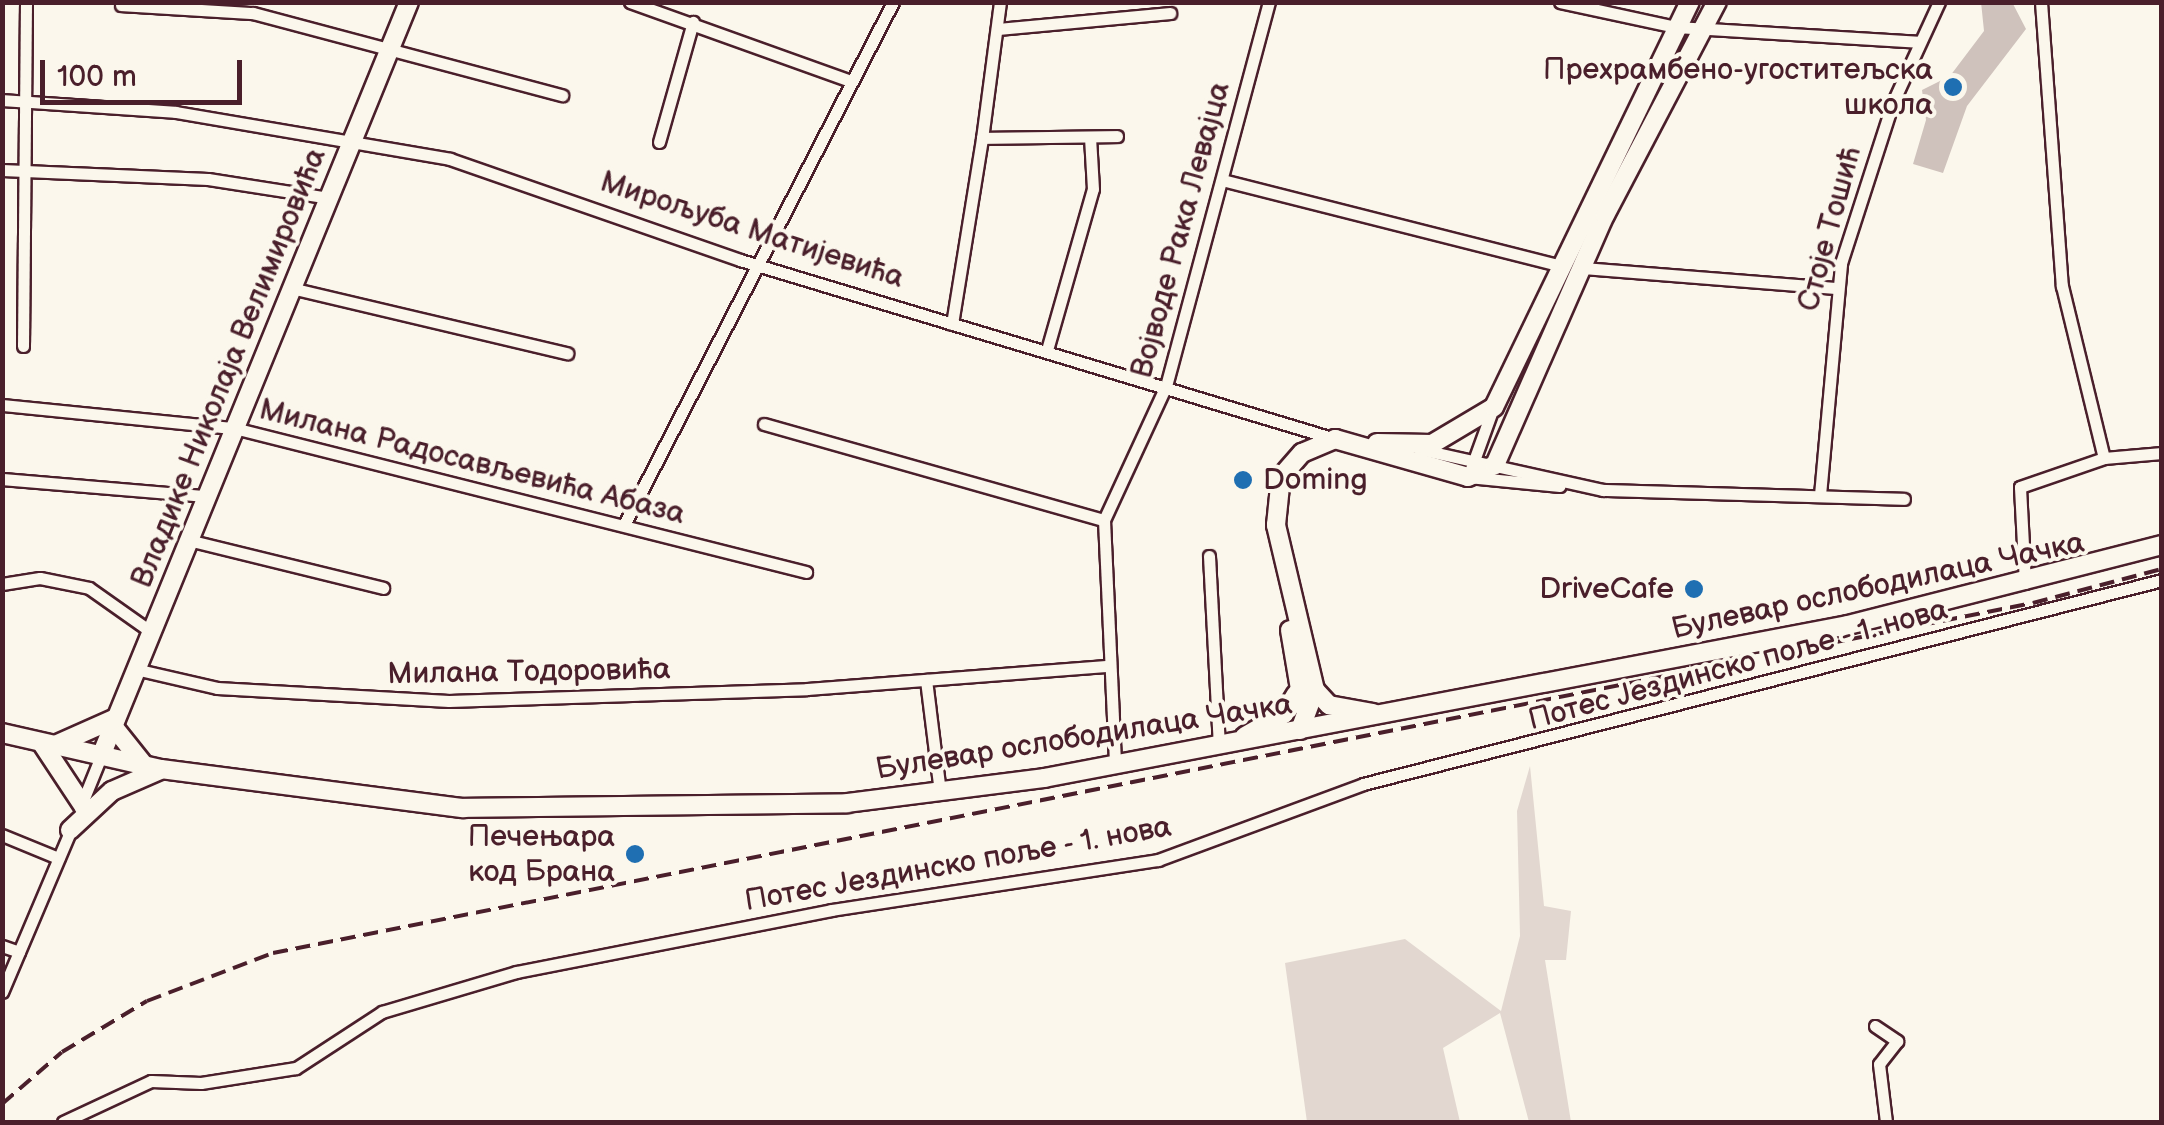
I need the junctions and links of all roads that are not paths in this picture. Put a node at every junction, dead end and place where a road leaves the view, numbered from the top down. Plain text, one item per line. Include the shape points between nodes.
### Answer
1 (26, 2) edge
2 (409, 2) edge
3 (630, 2) edge
4 (893, 2) edge
5 (1000, 2) edge
6 (1268, 2) edge
7 (1560, 2) edge
8 (1690, 2) edge
9 (1716, 2) edge
10 (1939, 2) edge
11 (2040, 2) edge
12 (121, 5) dead end
13 (1170, 13) dead end
14 (693, 22) junction
15 (1676, 27) junction
16 (1704, 28) junction
17 (998, 29) junction
18 (1918, 42) junction
19 (391, 47) junction
20 (851, 81) junction
21 (562, 95) dead end
22 (2, 100) edge
23 (26, 101) junction
24 (1090, 136) junction
25 (1117, 136) dead end
26 (354, 137) junction
27 (982, 138) junction
28 (659, 142) dead end
29 (2, 170) edge
30 (20, 171) junction
31 (1222, 180) junction
32 (329, 198) junction
33 (757, 265) junction
34 (1558, 265) junction
35 (1582, 268) junction
36 (291, 288) junction
37 (1836, 288) junction
38 (952, 324) junction
39 (23, 346) dead end
40 (1047, 350) junction
41 (567, 353) dead end
42 (1166, 386) junction
43 (2, 406) edge
44 (1494, 407) junction
45 (764, 424) dead end
46 (234, 428) junction
47 (1335, 439) junction
48 (1362, 444) junction
49 (1416, 447) junction
50 (2162, 454) edge
51 (2104, 458) junction
52 (1495, 465) junction
53 (1470, 469) junction
54 (2, 479) edge
55 (1565, 486) junction
56 (206, 496) junction
57 (1820, 496) junction
58 (1904, 500) dead end
59 (1104, 520) junction
60 (624, 525) junction
61 (188, 540) junction
62 (2162, 546) edge
63 (1209, 556) dead end
64 (806, 572) dead end
65 (2162, 580) edge
66 (2, 584) edge
67 (2026, 587) junction
68 (383, 588) dead end
69 (1292, 615) junction
70 (150, 632) junction
71 (1109, 666) junction
72 (135, 668) junction
73 (926, 680) junction
74 (1316, 690) junction
75 (1296, 694) junction
76 (1378, 715) junction
77 (114, 722) junction
78 (1310, 724) junction
79 (2, 733) edge
80 (1238, 741) junction
81 (1219, 744) junction
82 (47, 746) junction
83 (101, 756) junction
84 (1115, 764) junction
85 (153, 767) junction
86 (940, 793) junction
87 (82, 804) junction
88 (70, 830) junction
89 (2, 835) edge
90 (58, 858) junction
91 (2, 946) edge
92 (19, 952) junction
93 (2, 992) edge
94 (1875, 1026) dead end
95 (63, 1122) edge
96 (1886, 1122) edge

1 - 23 street
2 - 19 main road, Владике Николаја Велимировића
3 - 14 street
4 - 20 street
5 - 17 street
6 - 31 street, Војводе Рака Левајца
7 - 15 street
8 - 15 main road
9 - 16 main road
10 - 18 street, Стоје Тошић
11 - 51 street via 2062,286
12 - 19 street via 237,10
13 - 17 street
14 - 20 street
14 - 28 street
15 - 16 street
15 - 34 main road
16 - 18 street
16 - 35 main road
17 - 27 street
18 - 37 street, Стоје Тошић
19 - 21 street
19 - 26 main road, Владике Николаја Велимировића
20 - 33 street
22 - 23 street, Мирољуба Матијевића
23 - 26 street, Мирољуба Матијевића
23 - 30 street
24 - 25 street
24 - 27 street
24 - 40 street via 1093,189
26 - 32 main road, Владике Николаја Велимировића
26 - 33 street, Мирољуба Матијевића via 450,159
27 - 38 street
29 - 30 street
30 - 32 street via 208,180
30 - 39 street
31 - 34 street
31 - 42 street, Војводе Рака Левајца
32 - 36 main road, Владике Николаја Велимировића
33 - 38 street, Мирољуба Матијевића
33 - 60 street
34 - 44 main road
35 - 37 street
35 - 52 main road
36 - 41 street
36 - 46 main road, Владике Николаја Велимировића
37 - 57 street, Стоје Тошић
38 - 40 street, Мирољуба Матијевића
40 - 42 street, Мирољуба Матијевића
42 - 47 street, Мирољуба Матијевића
42 - 59 street, Војводе Рака Левајца
43 - 46 street, Милана Радосављевића Абаза
44 - 49 main road via 1468,429
44 - 53 street
45 - 59 street
46 - 56 main road, Владике Николаја Велимировића
46 - 60 street, Милана Радосављевића Абаза
47 - 48 main road, Мирољуба Матијевића
47 - 69 main road via 1294,460 1276,493
48 - 49 main road
48 - 53 main road, Мирољуба Матијевића
49 - 53 street
50 - 51 street
51 - 67 street via 2016,491
52 - 53 main road
52 - 55 street
53 - 55 street
54 - 56 street
55 - 57 street
56 - 61 main road, Владике Николаја Велимировића
57 - 58 street
59 - 71 street, Војводе Рака Левајца
60 - 64 street, Милана Радосављевића Абаза
61 - 68 street
61 - 70 main road, Владике Николаја Велимировића
62 - 67 main road, Булевар ослободилаца Чачка
63 - 81 street
65 - 95 street, Потес Јездинско поље - 1. нова via 1363,784 1158,860 831,910 516,972 382,1012 296,1068 202,1084 151,1081
66 - 70 street via 40,578 89,588
67 - 76 main road, Булевар ослободилаца Чачка
69 - 74 main road
69 - 75 main road
70 - 72 main road, Владике Николаја Велимировића
71 - 73 street, Милана Тодоровића
71 - 84 street, Војводе Рака Левајца
72 - 73 street, Милана Тодоровића via 231,690 449,701
72 - 77 main road, Владике Николаја Велимировића
73 - 86 street
74 - 76 main road via 1329,705
74 - 78 main road
75 - 78 main road
75 - 80 main road via 1290,709
76 - 78 main road, Булевар ослободилаца Чачка
77 - 82 main road
77 - 83 main road, Владике Николаја Велимировића
77 - 85 main road
78 - 80 main road, Булевар ослободилаца Чачка
79 - 82 main road, Булевар ослободилаца Чачка
80 - 81 main road, Булевар ослободилаца Чачка
81 - 84 main road, Булевар ослободилаца Чачка
82 - 83 main road, Булевар ослободилаца Чачка
82 - 87 main road
83 - 85 main road, Булевар ослободилаца Чачка
83 - 87 street
84 - 86 main road, Булевар ослободилаца Чачка
85 - 86 main road, Булевар ослободилаца Чачка via 502,810 690,812
85 - 88 main road via 112,791
87 - 88 street
88 - 90 street
89 - 90 street
90 - 92 street
91 - 92 street
92 - 93 street
94 - 96 street via 1896,1041 1879,1064

